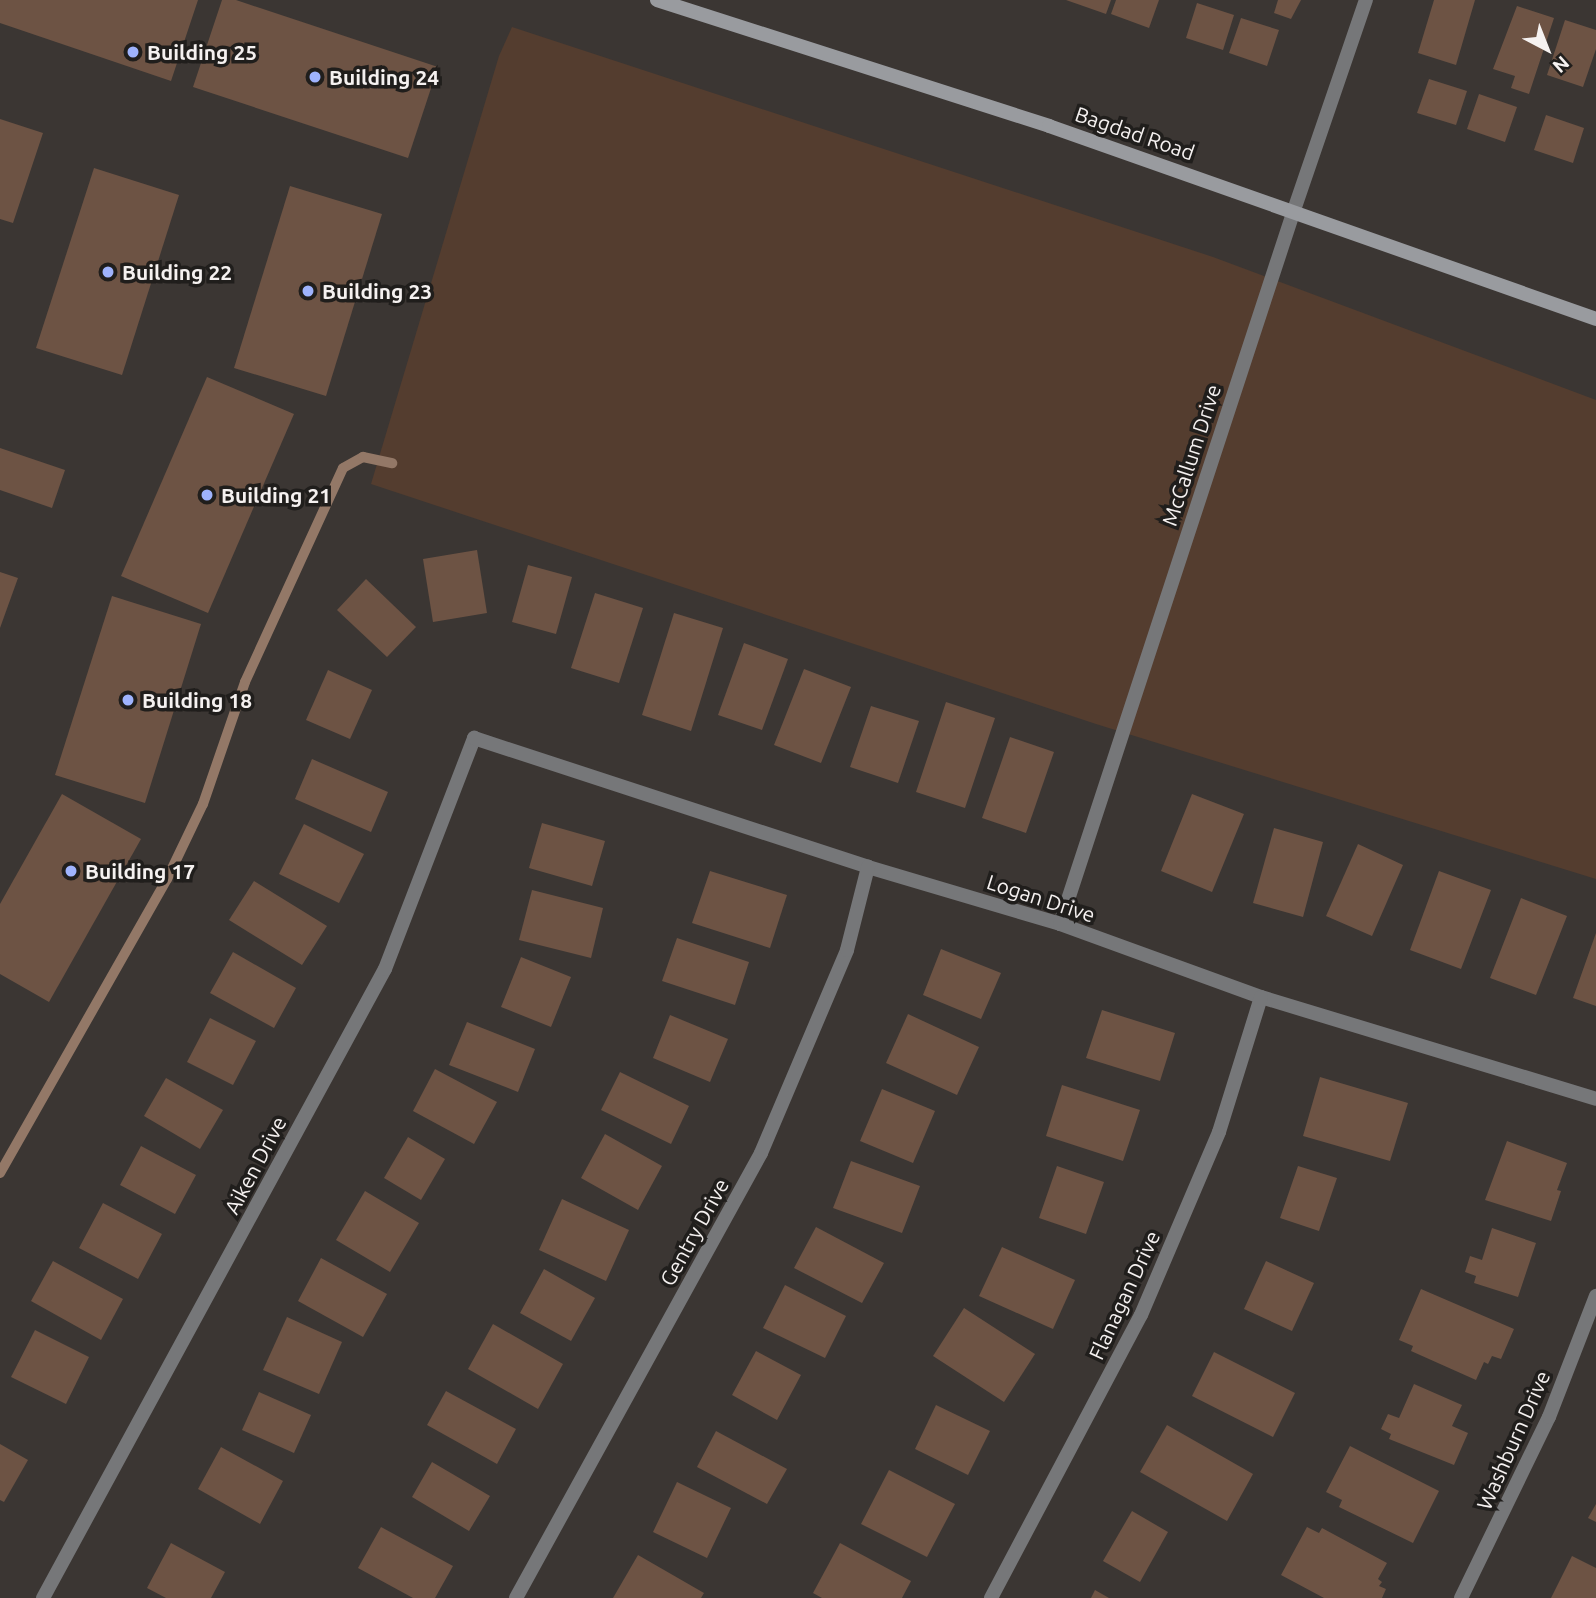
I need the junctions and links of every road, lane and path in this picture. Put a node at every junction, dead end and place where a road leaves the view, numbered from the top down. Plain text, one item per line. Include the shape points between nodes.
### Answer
1 (657, 0) edge
2 (1366, 0) edge
3 (1294, 210) junction
4 (1596, 319) edge
5 (474, 738) joint
6 (868, 867) junction
7 (1060, 924) junction
8 (1261, 997) junction
9 (1596, 1099) edge
10 (1596, 1296) edge
11 (43, 1598) edge
12 (516, 1598) edge
13 (990, 1598) edge
14 (1461, 1598) edge

1 - 3 street, Bagdad Road
2 - 3 street, McCallum Drive
3 - 4 street, Bagdad Road
3 - 7 street, McCallum Drive
5 - 6 street, Logan Drive
5 - 11 street, Aiken Drive via 385,969
6 - 7 street, Logan Drive
6 - 12 street, Gentry Drive via 847,950 761,1153
7 - 8 street, Logan Drive
8 - 9 street, Logan Drive
8 - 13 street, Flanagan Drive via 1219,1132 1142,1315
10 - 14 street, Washburn Drive via 1549,1417

